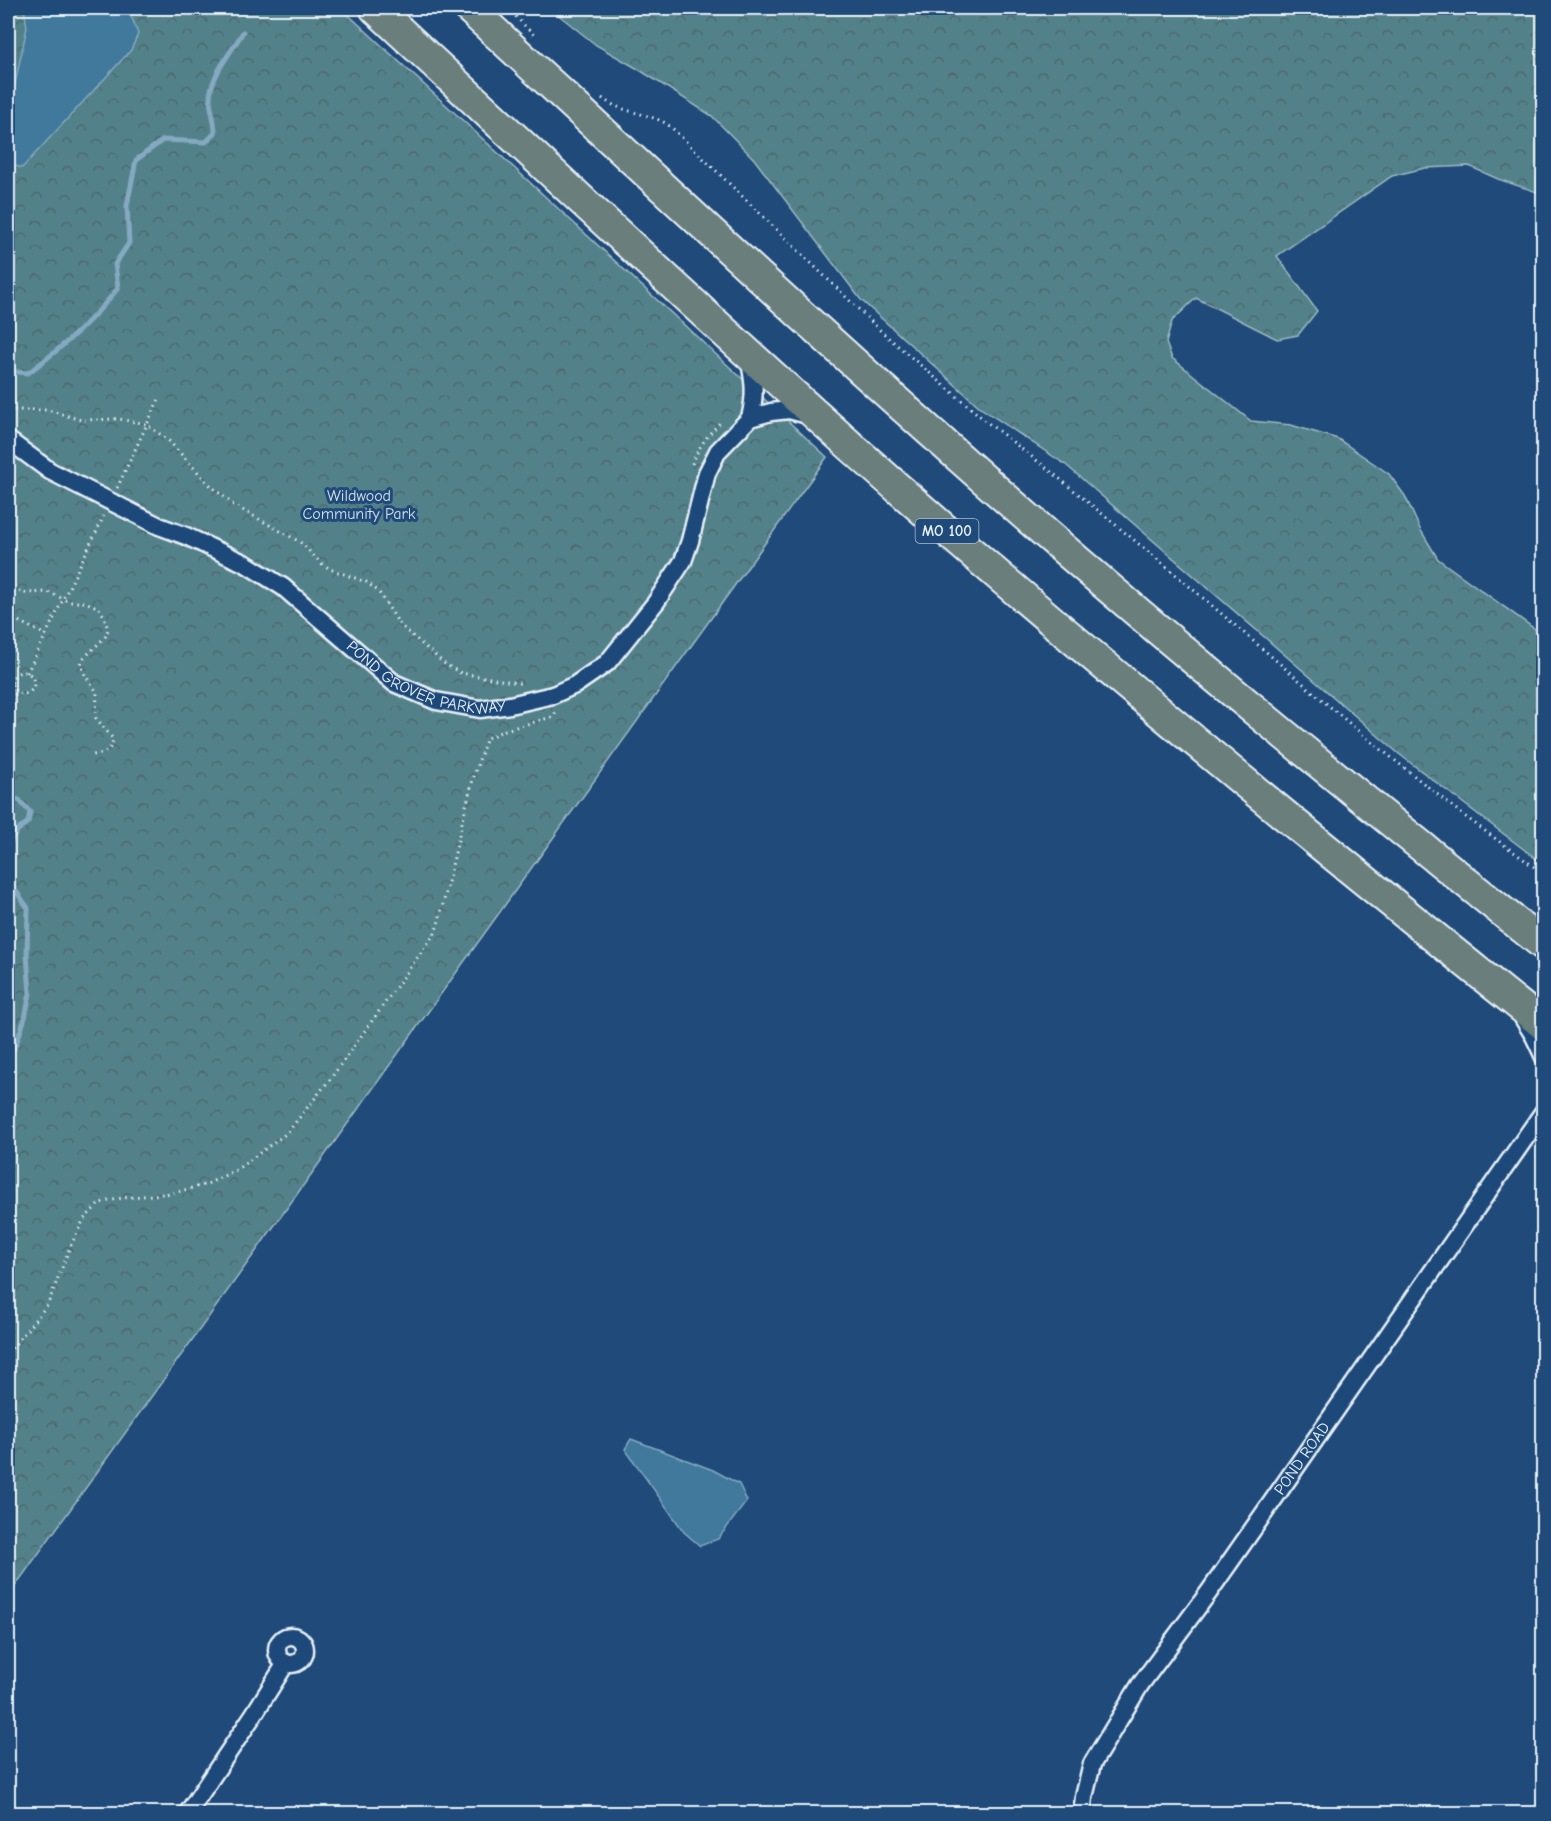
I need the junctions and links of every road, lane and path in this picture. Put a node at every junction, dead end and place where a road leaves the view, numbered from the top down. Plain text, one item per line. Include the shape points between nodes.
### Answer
1 (375, 8) edge
2 (469, 8) edge
3 (507, 8) edge
4 (541, 41) dead end
5 (599, 95) dead end
6 (748, 352) junction
7 (159, 399) dead end
8 (8, 410) edge
9 (820, 417) junction
10 (146, 424) junction
11 (744, 424) junction
12 (8, 440) edge
13 (690, 474) dead end
14 (110, 503) junction
15 (19, 591) dead end
16 (63, 598) junction
17 (8, 616) edge
18 (44, 634) junction
19 (27, 674) junction
20 (8, 676) edge
21 (13, 678) junction
22 (528, 684) dead end
23 (17, 692) junction
24 (553, 695) junction
25 (8, 705) edge
26 (93, 755) dead end
27 (1544, 874) edge
28 (1544, 945) edge
29 (1512, 1000) junction
30 (1544, 1025) edge
31 (1544, 1057) edge
32 (1543, 1111) edge
33 (8, 1353) edge
34 (286, 1663) dead end
35 (187, 1814) edge
36 (1082, 1814) edge

1 - 6 highway, MO 100
2 - 28 highway via 1003,497 1275,727
3 - 4 path
5 - 27 path via 621,108 670,126 931,375 1160,561 1362,735
6 - 9 highway, MO 100
6 - 11 street via 755,399
7 - 10 path
8 - 10 path via 48,410 81,420 119,419
9 - 11 street via 789,410 771,412
9 - 29 highway, MO 100 via 1167,719
10 - 14 path
10 - 22 path via 168,440 232,504 303,543 330,569 366,582 378,591 400,625 446,665 461,673
11 - 13 path via 726,418 708,434 698,448
11 - 24 street, POND GROVER PARKWAY via 713,460 687,551 656,602 607,663
12 - 14 street, POND GROVER PARKWAY via 50,471
14 - 16 path
14 - 24 street, POND GROVER PARKWAY via 246,564 283,587 394,683 425,697 480,709
15 - 16 path via 48,592
16 - 18 path
16 - 26 path via 99,608 108,630 81,665 97,692 96,718 113,739 103,754
17 - 18 path
18 - 19 path
19 - 21 path via 20,672
19 - 23 path via 33,687 26,693
20 - 21 path
21 - 23 path
23 - 25 path
24 - 33 path via 558,710 552,717 487,738 478,760 435,933 287,1133 236,1170 207,1184 100,1203 84,1219 48,1304
29 - 30 highway, MO 100
29 - 31 street
32 - 36 street, POND ROAD via 1209,1592 1140,1685 1092,1764
34 - 35 street

